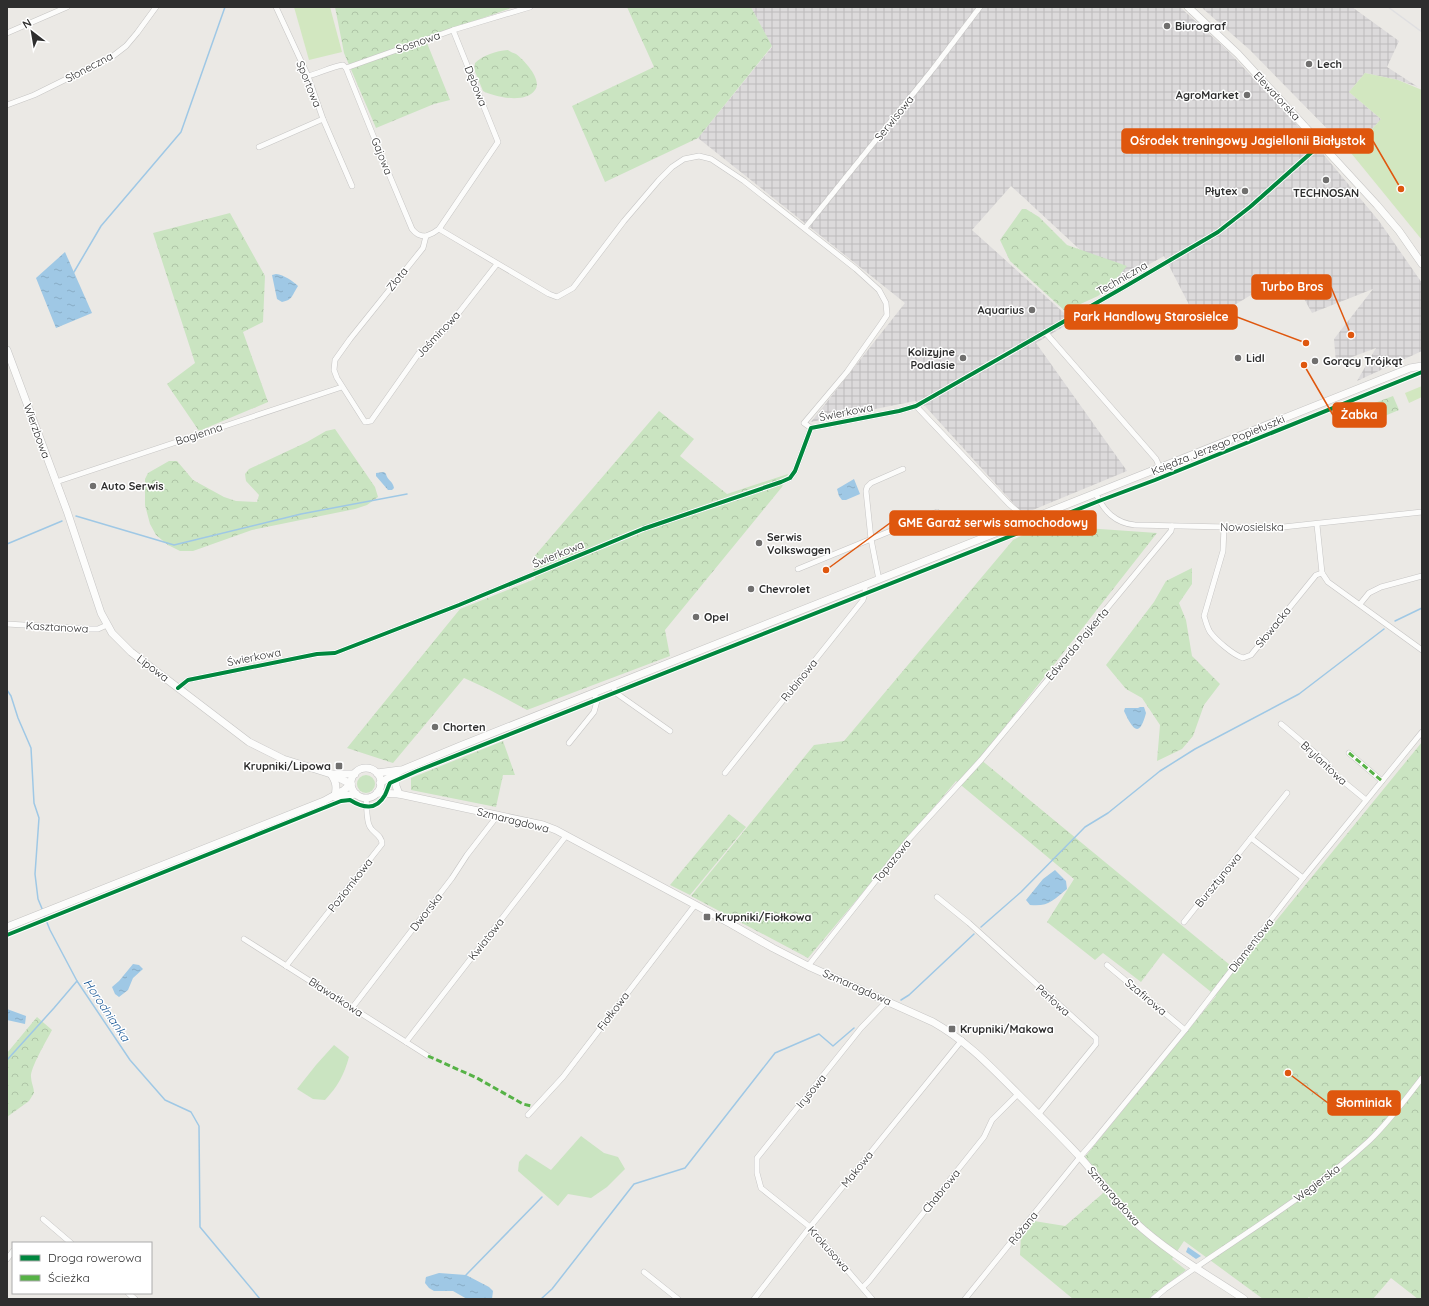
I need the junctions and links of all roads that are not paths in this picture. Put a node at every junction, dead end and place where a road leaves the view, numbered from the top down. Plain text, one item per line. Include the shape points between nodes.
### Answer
1 (67, 7) edge
2 (156, 7) edge
3 (276, 7) edge
4 (530, 7) edge
5 (980, 7) edge
6 (1188, 7) edge
7 (453, 30) junction
8 (7, 33) edge
9 (346, 68) junction
10 (308, 76) junction
11 (7, 106) edge
12 (323, 119) junction
13 (1321, 144) junction
14 (259, 147) dead end
15 (352, 186) dead end
16 (439, 228) junction
17 (805, 228) junction
18 (426, 236) junction
19 (497, 264) junction
20 (1422, 264) edge
21 (1045, 332) junction
22 (7, 350) edge
23 (1422, 361) edge
24 (1422, 366) edge
25 (1410, 368) junction
26 (342, 387) junction
27 (916, 406) junction
28 (365, 422) joint
29 (811, 428) junction
30 (1160, 468) junction
31 (903, 469) dead end
32 (56, 482) junction
33 (1096, 494) junction
34 (67, 511) joint
35 (937, 512) dead end
36 (1422, 512) edge
37 (1026, 521) junction
38 (1317, 525) junction
39 (1172, 526) junction
40 (1224, 527) junction
41 (872, 539) junction
42 (798, 569) dead end
43 (1322, 573) junction
44 (1422, 576) edge
45 (879, 580) junction
46 (866, 585) junction
47 (1360, 604) junction
48 (7, 624) edge
49 (107, 625) junction
50 (1422, 650) edge
51 (613, 686) junction
52 (178, 688) junction
53 (594, 693) junction
54 (1281, 724) dead end
55 (670, 731) dead end
56 (1422, 732) edge
57 (569, 743) dead end
58 (1349, 753) dead end
59 (981, 760) joint
60 (399, 772) junction
61 (377, 773) junction
62 (725, 773) dead end
63 (330, 774) junction
64 (355, 774) junction
65 (1382, 781) junction
66 (380, 783) junction
67 (352, 784) junction
68 (377, 793) junction
69 (1288, 793) dead end
70 (356, 794) junction
71 (398, 794) junction
72 (333, 797) junction
73 (366, 798) junction
74 (1366, 800) junction
75 (498, 815) junction
76 (566, 836) junction
77 (1252, 838) junction
78 (1303, 878) junction
79 (937, 897) dead end
80 (695, 905) junction
81 (1184, 922) dead end
82 (7, 927) edge
83 (244, 939) dead end
84 (1107, 965) dead end
85 (286, 966) junction
86 (808, 966) junction
87 (887, 1001) junction
88 (352, 1008) junction
89 (1185, 1030) junction
90 (962, 1040) junction
91 (406, 1042) junction
92 (428, 1056) dead end
93 (1422, 1078) edge
94 (1018, 1094) junction
95 (528, 1115) dead end
96 (1038, 1115) junction
97 (1080, 1157) junction
98 (761, 1188) joint
99 (43, 1218) dead end
100 (810, 1227) junction
101 (70, 1242) edge
102 (1195, 1267) junction
103 (644, 1272) dead end
104 (863, 1287) junction
105 (678, 1299) edge
106 (754, 1299) edge
107 (872, 1299) edge
108 (965, 1299) edge
109 (1153, 1299) edge
110 (1244, 1299) edge

1 - 8 street
2 - 11 street, Słoneczna via 126,46 113,56
3 - 10 street, Sportowa
4 - 7 street, Sosnowa
5 - 17 street, Serwisowa
6 - 13 street, Elewatorska via 1238,54
7 - 9 street, Sosnowa
7 - 16 street, Dębowa via 498,142
9 - 10 street, Sosnowa via 338,65
9 - 18 street, Gajowa via 412,229 416,234
10 - 12 street, Sportowa
12 - 14 street, Sportowa
12 - 15 street
13 - 20 street, Elewatorska via 1399,231
13 - 21 street, Techniczna via 1218,232
16 - 18 street
16 - 19 street
17 - 19 street via 744,181 711,160 699,156 684,159 659,180 573,288 563,295 557,297 549,294
17 - 29 street via 879,290 886,303 887,315 846,372 804,423
18 - 26 street, Złota via 422,248 335,360 334,370
19 - 28 street, Jaśminowa via 446,329 419,353 371,421
21 - 27 street, Techniczna
21 - 30 street via 1156,459
22 - 32 street, Wierzbowa
23 - 25 street, Księdza Jerzego Popiełuszki
24 - 25 street, Księdza Jerzego Popiełuszki
25 - 30 street, Księdza Jerzego Popiełuszki
26 - 28 street, Złota
26 - 32 street, Bagienna
27 - 29 street, Świerkowa
27 - 37 street
29 - 52 street, Świerkowa via 795,471 790,478 781,482 643,529 335,653 188,680
30 - 33 street, Księdza Jerzego Popiełuszki
31 - 41 street via 867,487
32 - 34 street, Wierzbowa
33 - 37 street, Księdza Jerzego Popiełuszki
33 - 39 street, Nowosielska via 1105,510 1122,522
34 - 49 street, Lipowa
35 - 41 street
36 - 38 street, Nowosielska
37 - 45 street, Księdza Jerzego Popiełuszki
38 - 40 street, Nowosielska via 1274,528
38 - 43 street
39 - 40 street, Nowosielska
39 - 59 street, Edwarda Pajkerta via 1171,532
40 - 43 street, Słowacka via 1223,551 1204,616 1211,633 1236,656 1243,658 1251,655 1316,575
41 - 42 street
41 - 45 street
43 - 47 street via 1328,582
44 - 47 street via 1381,586
45 - 46 street, Księdza Jerzego Popiełuszki
46 - 51 street, Księdza Jerzego Popiełuszki
46 - 62 street, Rubinowa via 863,600
47 - 50 street
48 - 49 street, Kasztanowa via 90,629
49 - 52 street, Lipowa via 131,652
51 - 53 street, Księdza Jerzego Popiełuszki
51 - 55 street via 616,693
52 - 63 street, Lipowa via 237,734 263,750
53 - 57 street via 597,701 594,712
53 - 60 street, Księdza Jerzego Popiełuszki
54 - 74 street, Brylantowa
56 - 65 street, Diamentowa
58 - 65 street
59 - 86 street, Topazowa via 908,840
60 - 61 street
60 - 66 street
60 - 71 street via 396,786
61 - 64 street via 368,769
61 - 66 street
63 - 64 street, Lipowa
63 - 67 street, Lipowa
63 - 72 street via 336,785
64 - 67 street
65 - 74 street, Diamentowa
66 - 68 street
66 - 71 street, Szmaragdowa
67 - 70 street
67 - 72 street
68 - 71 street, Szmaragdowa
68 - 73 street
69 - 77 street, Bursztynowa
70 - 72 street
70 - 73 street
71 - 75 street, Szmaragdowa
72 - 82 street
73 - 85 street, Poziomkowa via 368,824 380,837 382,844
74 - 78 street, Diamentowa
75 - 76 street, Szmaragdowa via 543,825
75 - 88 street, Dworska
76 - 80 street, Szmaragdowa
76 - 91 street, Kwiatowa
77 - 78 street
77 - 81 street, Bursztynowa
78 - 89 street, Diamentowa
79 - 96 street, Perłowa via 1096,1038 1096,1044
80 - 86 street, Szmaragdowa
80 - 95 street, Fiołkowa via 563,1077
83 - 85 street, Bławatkowa
84 - 89 street, Szafirowa
85 - 88 street, Bławatkowa
86 - 87 street, Szmaragdowa
87 - 90 street, Szmaragdowa via 933,1022
87 - 98 street, Irysowa via 861,1028 757,1158 756,1173
88 - 91 street, Bławatkowa
89 - 97 street, Diamentowa
90 - 94 street, Szmaragdowa
90 - 100 street, Makowa
91 - 92 street, Bławatkowa
93 - 102 street, Węgierska via 1399,1109 1370,1140 1341,1165 1299,1197
94 - 96 street, Szmaragdowa
94 - 104 street, Chabrowa via 992,1120 984,1137
96 - 97 street, Szmaragdowa
97 - 102 street, Szmaragdowa via 1146,1232
97 - 108 street, Różana
98 - 100 street, Krokusowa
99 - 101 street
100 - 104 street, Krokusowa
100 - 106 street, Makowa
102 - 109 street, Węgierska
102 - 110 street, Szmaragdowa
103 - 105 street
104 - 107 street, Krokusowa

